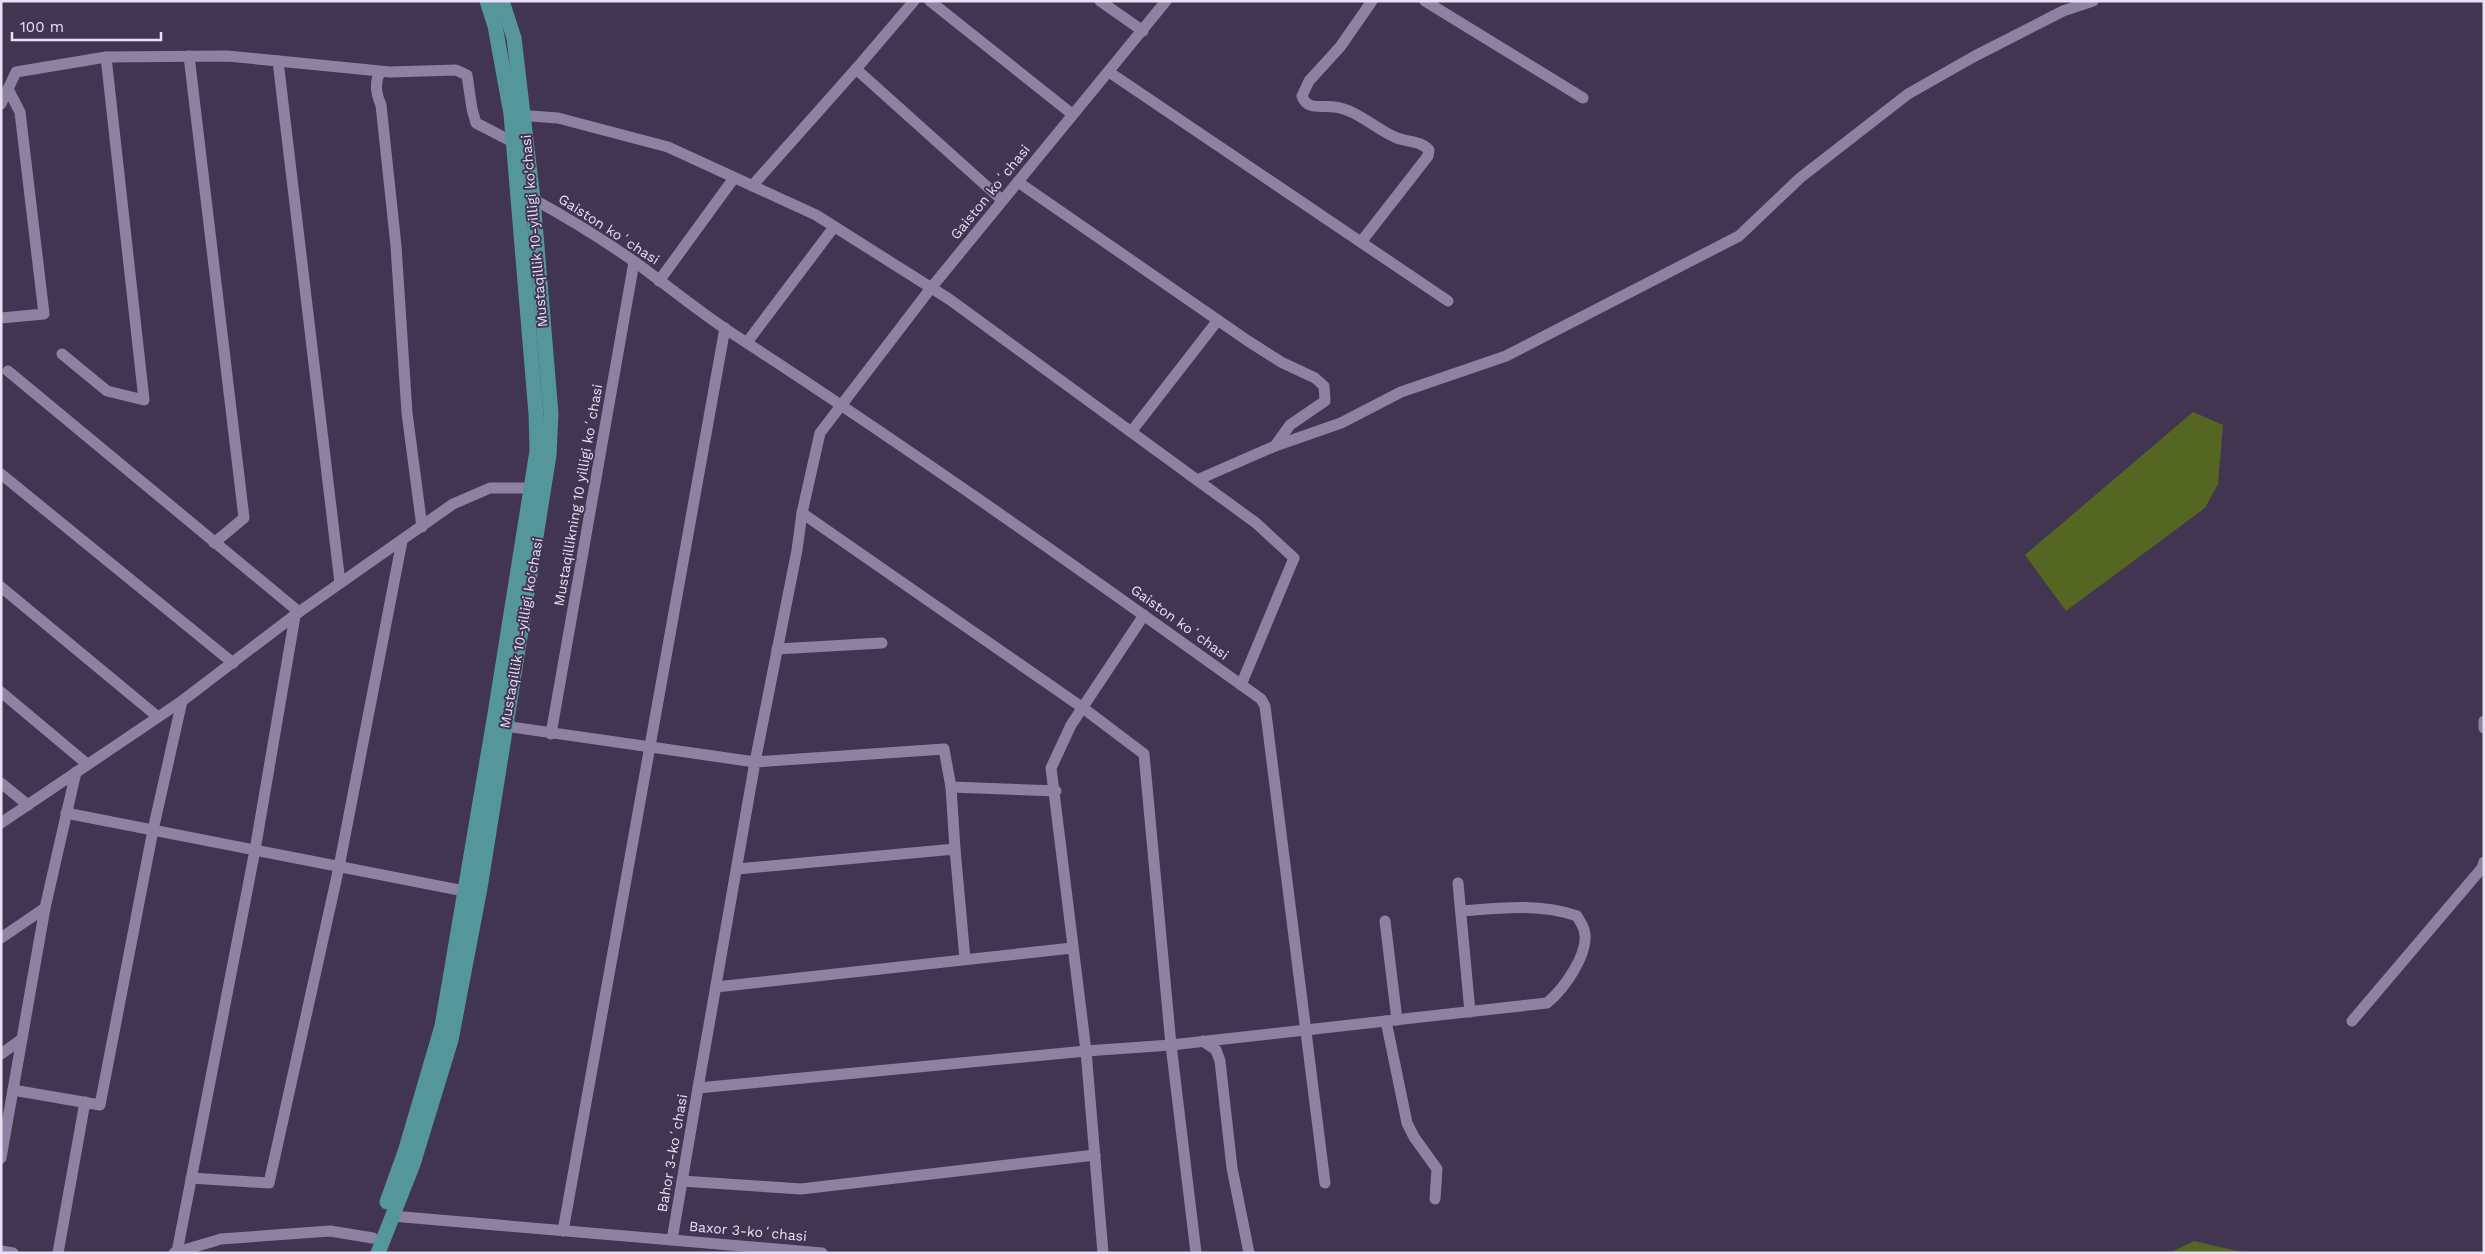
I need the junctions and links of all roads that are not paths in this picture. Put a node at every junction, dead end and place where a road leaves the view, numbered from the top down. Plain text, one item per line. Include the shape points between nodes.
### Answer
1 (488, 1) edge
2 (502, 1) edge
3 (914, 1) edge
4 (930, 1) edge
5 (1100, 1) edge
6 (1166, 1) edge
7 (1372, 1) edge
8 (1425, 1) edge
9 (2093, 1) edge
10 (1143, 32) junction
11 (189, 56) junction
12 (106, 57) junction
13 (278, 61) junction
14 (856, 69) junction
15 (380, 72) junction
16 (1109, 72) junction
17 (8, 89) junction
18 (1583, 98) dead end
19 (1, 104) edge
20 (1072, 114) junction
21 (517, 115) junction
22 (512, 141) junction
23 (734, 178) junction
24 (1018, 182) junction
25 (752, 186) junction
26 (533, 199) junction
27 (1002, 200) junction
28 (834, 227) junction
29 (1361, 242) junction
30 (634, 262) junction
31 (659, 281) junction
32 (931, 288) junction
33 (1448, 301) dead end
34 (1, 318) edge
35 (1218, 320) junction
36 (725, 328) junction
37 (748, 341) junction
38 (62, 354) dead end
39 (8, 370) dead end
40 (841, 404) junction
41 (1131, 432) junction
42 (1274, 446) junction
43 (1, 474) edge
44 (1197, 480) junction
45 (530, 488) junction
46 (802, 514) junction
47 (422, 527) junction
48 (402, 541) junction
49 (214, 543) junction
50 (340, 583) junction
51 (1, 588) edge
52 (297, 614) junction
53 (1144, 615) junction
54 (882, 643) dead end
55 (777, 649) junction
56 (233, 663) junction
57 (1241, 685) junction
58 (1, 692) edge
59 (182, 701) junction
60 (1083, 708) junction
61 (158, 717) junction
62 (2484, 721) edge
63 (504, 726) junction
64 (2484, 728) edge
65 (551, 734) junction
66 (651, 748) junction
67 (755, 762) junction
68 (87, 764) junction
69 (76, 772) junction
70 (1, 782) edge
71 (951, 788) junction
72 (1056, 791) junction
73 (28, 805) junction
74 (66, 814) junction
75 (1, 823) edge
76 (154, 830) junction
77 (955, 849) junction
78 (255, 850) junction
79 (2484, 862) edge
80 (339, 867) junction
81 (737, 869) junction
82 (1458, 883) dead end
83 (464, 891) junction
84 (46, 908) junction
85 (1461, 911) junction
86 (1385, 921) dead end
87 (1, 938) edge
88 (1072, 948) junction
89 (965, 959) junction
90 (716, 986) junction
91 (1470, 1012) junction
92 (1391, 1020) junction
93 (2352, 1021) dead end
94 (1307, 1030) junction
95 (22, 1039) junction
96 (1203, 1041) junction
97 (1171, 1045) junction
98 (1086, 1051) junction
99 (1, 1054) edge
100 (698, 1088) junction
101 (13, 1090) junction
102 (84, 1102) junction
103 (1095, 1155) junction
104 (1, 1158) edge
105 (191, 1178) junction
106 (682, 1181) junction
107 (1325, 1183) dead end
108 (1434, 1199) dead end
109 (392, 1216) junction
110 (563, 1230) junction
111 (373, 1238) junction
112 (221, 1239) junction
113 (672, 1240) junction
114 (1, 1251) edge
115 (175, 1252) edge
116 (13, 1253) edge
117 (58, 1253) edge
118 (214, 1253) edge
119 (366, 1253) edge
120 (378, 1253) edge
121 (822, 1253) edge
122 (1103, 1253) edge
123 (1196, 1253) edge
124 (1249, 1253) edge

1 - 21 main road, Mustaqillik 10-yilligi ko'chasi
2 - 21 main road, Mustaqillik 10-yilligi ko'chasi via 514,38
3 - 14 street
4 - 20 street
5 - 10 street
6 - 10 street, Gaiston koʻchasi
7 - 29 street via 1340,47 1309,81 1302,96 1309,106 1345,109 1381,130 1425,145 1429,150 1428,156
8 - 18 street
9 - 42 street via 2054,16 1908,94 1800,178 1738,236 1506,356 1401,392 1341,423
10 - 16 street, Gaiston koʻchasi
11 - 12 street
11 - 13 street
11 - 49 street via 244,518
12 - 17 street via 16,72
12 - 38 street via 144,400 107,391
13 - 15 street
13 - 50 street
14 - 25 street
14 - 27 street
15 - 22 street via 456,70 467,75 476,123
15 - 47 street via 377,96 382,115 396,246 407,413
16 - 20 street, Gaiston koʻchasi
16 - 29 street
17 - 19 street
17 - 34 street via 20,112 44,314
20 - 24 street, Gaiston koʻchasi
21 - 22 main road, Mustaqillik 10-yilligi ko'chasi
21 - 23 street via 558,118 668,147
21 - 26 main road, Mustaqillik 10-yilligi ko'chasi
22 - 45 main road, Mustaqillik 10-yilligi ko'chasi via 536,414 537,450
23 - 25 street
23 - 31 street
24 - 27 street, Gaiston koʻchasi
24 - 35 street
25 - 28 street via 816,215
26 - 30 street, Gaiston koʻchasi
26 - 63 main road, Mustaqillik 10-yilligi ko'chasi via 551,414 549,455
27 - 32 street, Gaiston koʻchasi
28 - 32 street
28 - 37 street
29 - 33 street
30 - 31 street, Gaiston koʻchasi
30 - 65 street, Mustaqillikning 10 yilligi koʻchasi
31 - 36 street, Gaiston koʻchasi
32 - 40 street, Gaiston koʻchasi
32 - 41 street
35 - 41 street
35 - 42 street via 1324,386 1325,401 1290,425
36 - 37 street, Gaiston koʻchasi
36 - 66 street
37 - 40 street, Gaiston koʻchasi
39 - 49 street
40 - 46 street via 820,433
40 - 53 street, Gaiston koʻchasi
41 - 44 street
42 - 44 street
43 - 56 street
44 - 57 street via 1286,547 1294,558
45 - 47 street via 490,488 453,504
45 - 83 main road, Mustaqillik 10-yilligi ko'chasi
46 - 55 street
46 - 60 street
47 - 48 street
48 - 50 street
48 - 80 street
49 - 52 street
50 - 52 street
51 - 61 street
52 - 56 street
52 - 78 street
53 - 57 street, Gaiston koʻchasi
53 - 60 street
54 - 55 street
55 - 67 street
56 - 59 street
57 - 94 street, Gaiston koʻchasi via 1261,699 1265,706
58 - 68 street
59 - 61 street
59 - 76 street
60 - 72 street via 1071,725 1051,768
60 - 97 street via 1144,754
61 - 68 street
62 - 64 street
63 - 65 street
63 - 109 main road, Mustaqillik 10-yilligi ko'chasi via 480,888 451,1040 413,1164
65 - 66 street
66 - 67 street
66 - 110 street
67 - 71 street via 944,749
67 - 81 street
68 - 69 street
69 - 73 street
69 - 74 street
70 - 73 street
71 - 72 street
71 - 77 street
72 - 88 street
73 - 75 street
74 - 76 street
74 - 84 street
76 - 78 street
76 - 102 street via 100,1105
77 - 81 street
77 - 89 street
78 - 80 street
78 - 105 street
79 - 93 street
80 - 83 street
80 - 105 street via 269,1183
81 - 90 street
82 - 85 street
83 - 111 main road, Mustaqillik 10-yilligi ko'chasi via 442,1026 405,1152
84 - 87 street
84 - 95 street
85 - 91 street
85 - 91 street, Bahor 3-koʻchasi via 1510,907 1563,911 1577,916 1585,930 1584,946 1576,967 1558,994 1547,1003
86 - 92 street
88 - 89 street
88 - 98 street
89 - 90 street
90 - 100 street
91 - 92 street, Bahor 3-koʻchasi
92 - 94 street, Bahor 3-koʻchasi
92 - 108 street via 1407,1123 1437,1169
94 - 96 street, Bahor 3-koʻchasi
94 - 107 street, Gaiston koʻchasi
95 - 99 street
95 - 101 street
96 - 97 street, Bahor 3-koʻchasi
96 - 124 street via 1216,1050 1220,1061 1232,1168
97 - 98 street, Bahor 3-koʻchasi
97 - 123 street
98 - 100 street, Bahor 3-koʻchasi
98 - 103 street
100 - 106 street, Bahor 3-koʻchasi
101 - 102 street
101 - 104 street
102 - 117 street
103 - 106 street via 800,1190
103 - 122 street
105 - 115 street
106 - 113 street, Bahor 3-koʻchasi
109 - 110 street
109 - 120 main road, Mustaqillik 10-yilligi ko'chasi
110 - 113 street
111 - 112 street via 330,1230
111 - 119 main road, Mustaqillik 10-yilligi ko'chasi
112 - 115 street
112 - 118 street
113 - 121 street, Baxor 3-koʻchasi
114 - 116 street

